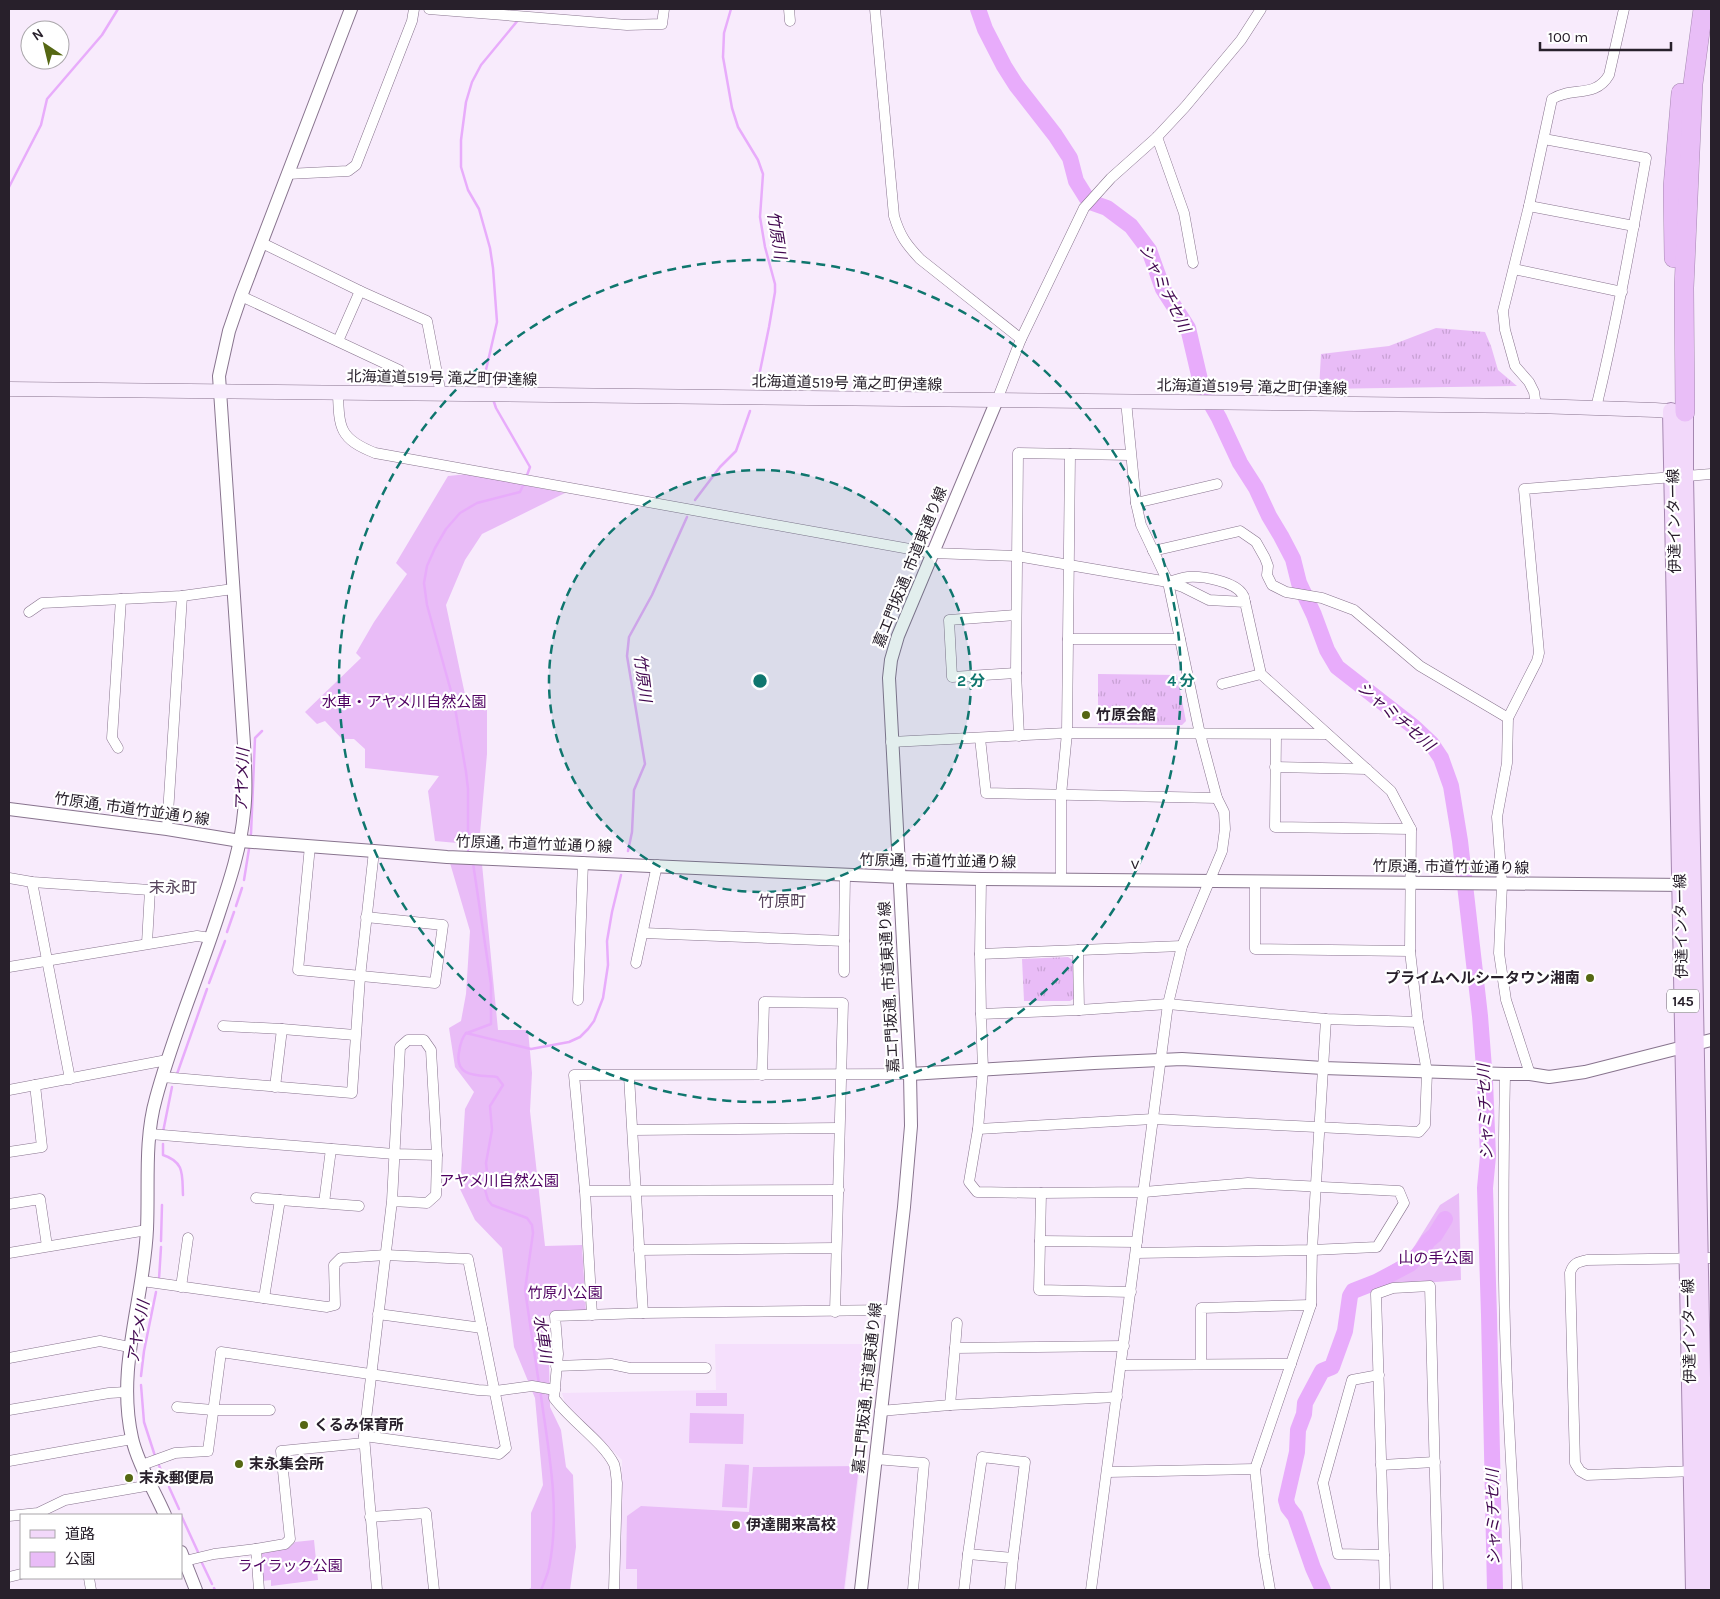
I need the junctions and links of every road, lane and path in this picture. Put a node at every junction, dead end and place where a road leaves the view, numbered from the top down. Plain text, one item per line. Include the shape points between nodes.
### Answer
1 (351, 9) edge
2 (414, 9) edge
3 (429, 9) edge
4 (664, 9) edge
5 (789, 9) edge
6 (874, 9) edge
7 (1261, 9) edge
8 (1624, 9) edge
9 (1692, 9) edge
10 (1703, 9) edge
11 (790, 21) dead end
12 (1157, 137) junction
13 (1544, 139) junction
14 (287, 174) junction
15 (1529, 206) junction
16 (1634, 226) junction
17 (262, 243) junction
18 (1193, 263) dead end
19 (1514, 269) junction
20 (360, 291) junction
21 (1622, 292) junction
22 (241, 296) junction
23 (1021, 339) junction
24 (338, 341) junction
25 (9, 389) edge
26 (219, 391) junction
27 (338, 393) junction
28 (398, 394) junction
29 (441, 394) junction
30 (997, 400) junction
31 (1126, 401) junction
32 (1530, 406) junction
33 (1596, 408) junction
34 (1678, 412) junction
35 (1070, 454) junction
36 (1130, 455) junction
37 (1711, 474) edge
38 (1679, 476) junction
39 (1217, 484) dead end
40 (1136, 503) junction
41 (1153, 551) junction
42 (932, 553) junction
43 (1017, 556) junction
44 (1069, 564) junction
45 (1168, 582) junction
46 (233, 589) junction
47 (182, 596) junction
48 (121, 599) junction
49 (1245, 602) junction
50 (29, 612) dead end
51 (1016, 615) junction
52 (1068, 639) junction
53 (1180, 639) junction
54 (1016, 673) junction
55 (1261, 674) junction
56 (1222, 684) dead end
57 (1508, 718) junction
58 (1067, 733) junction
59 (1200, 734) junction
60 (1327, 734) junction
61 (1276, 735) junction
62 (1019, 736) junction
63 (980, 738) junction
64 (891, 742) junction
65 (118, 748) dead end
66 (1275, 767) junction
67 (1368, 769) junction
68 (1061, 795) junction
69 (1217, 798) junction
70 (9, 809) edge
71 (166, 829) junction
72 (1411, 829) junction
73 (240, 841) junction
74 (310, 846) junction
75 (374, 851) junction
76 (582, 862) junction
77 (657, 865) junction
78 (846, 874) junction
79 (899, 877) junction
80 (9, 878) edge
81 (981, 879) junction
82 (1060, 879) junction
83 (1209, 881) junction
84 (1255, 881) junction
85 (32, 882) junction
86 (1412, 882) junction
87 (1502, 884) junction
88 (1687, 885) junction
89 (366, 918) junction
90 (643, 933) junction
91 (211, 938) junction
92 (844, 941) junction
93 (147, 943) junction
94 (1182, 946) junction
95 (1078, 950) junction
96 (1410, 951) junction
97 (980, 954) junction
98 (47, 960) junction
99 (636, 963) dead end
100 (9, 967) edge
101 (844, 972) dead end
102 (360, 977) junction
103 (578, 1000) dead end
104 (1168, 1004) junction
105 (1079, 1010) junction
106 (981, 1014) junction
107 (1326, 1019) junction
108 (1418, 1022) junction
109 (223, 1026) dead end
110 (282, 1029) junction
111 (355, 1035) junction
112 (1697, 1044) edge
113 (167, 1060) junction
114 (1160, 1060) junction
115 (1323, 1068) junction
116 (982, 1069) junction
117 (1428, 1072) junction
118 (840, 1074) junction
119 (910, 1074) junction
120 (1501, 1074) junction
121 (1530, 1074) junction
122 (762, 1075) junction
123 (629, 1076) junction
124 (162, 1077) junction
125 (70, 1079) junction
126 (35, 1085) junction
127 (275, 1087) junction
128 (9, 1090) edge
129 (1153, 1119) junction
130 (1319, 1127) junction
131 (839, 1128) junction
132 (978, 1129) junction
133 (633, 1130) junction
134 (150, 1134) junction
135 (330, 1149) junction
136 (9, 1152) edge
137 (394, 1154) junction
138 (437, 1155) junction
139 (1316, 1186) junction
140 (839, 1190) junction
141 (585, 1191) junction
142 (636, 1192) junction
143 (1144, 1192) junction
144 (1041, 1193) junction
145 (256, 1198) dead end
146 (280, 1200) junction
147 (392, 1201) junction
148 (324, 1203) junction
149 (9, 1204) edge
150 (359, 1206) dead end
151 (147, 1230) junction
152 (188, 1238) dead end
153 (1040, 1241) junction
154 (1137, 1242) junction
155 (47, 1246) junction
156 (836, 1248) junction
157 (639, 1250) junction
158 (1312, 1250) junction
159 (9, 1253) edge
160 (1136, 1253) junction
161 (386, 1255) junction
162 (1700, 1258) edge
163 (142, 1281) junction
164 (181, 1286) junction
165 (1131, 1292) junction
166 (264, 1298) junction
167 (1311, 1306) junction
168 (891, 1310) junction
169 (835, 1312) junction
170 (378, 1314) junction
171 (643, 1314) junction
172 (592, 1315) junction
173 (957, 1323) dead end
174 (482, 1328) junction
175 (1124, 1346) junction
176 (129, 1347) junction
177 (955, 1348) junction
178 (9, 1358) edge
179 (1201, 1364) junction
180 (1291, 1364) junction
181 (1122, 1365) junction
182 (556, 1366) junction
183 (706, 1368) dead end
184 (372, 1374) junction
185 (1379, 1375) junction
186 (555, 1390) junction
187 (495, 1391) junction
188 (126, 1392) junction
189 (1117, 1398) junction
190 (950, 1405) junction
191 (177, 1407) dead end
192 (9, 1410) edge
193 (213, 1410) junction
194 (270, 1410) dead end
195 (880, 1410) junction
196 (132, 1439) junction
197 (364, 1440) junction
198 (875, 1459) junction
199 (9, 1461) edge
200 (153, 1461) junction
201 (1435, 1462) junction
202 (1381, 1465) junction
203 (1255, 1469) junction
204 (1698, 1471) junction
205 (1108, 1472) junction
206 (151, 1485) junction
207 (28, 1514) edge
208 (165, 1514) edge
209 (370, 1517) junction
210 (256, 1549) junction
211 (968, 1554) junction
212 (183, 1556) edge
213 (1384, 1556) junction
214 (1013, 1558) junction
215 (1703, 1571) edge
216 (196, 1590) edge
217 (259, 1590) edge
218 (377, 1590) edge
219 (434, 1590) edge
220 (614, 1590) edge
221 (861, 1590) edge
222 (912, 1590) edge
223 (964, 1590) edge
224 (1010, 1590) edge
225 (1091, 1590) edge
226 (1270, 1590) edge
227 (1385, 1590) edge
228 (1438, 1590) edge
229 (1517, 1590) edge
230 (1694, 1590) edge
231 (1706, 1590) edge

1 - 14 street
2 - 14 street via 356,165 348,171
3 - 4 street via 627,25 662,24
5 - 11 street
6 - 23 street via 894,216 899,233 920,259
7 - 12 street via 1207,81
8 - 13 street via 1604,83 1592,90 1560,94 1552,99
9 - 34 highway via 1673,187
10 - 34 highway via 1693,84
12 - 18 street via 1184,213
12 - 23 street via 1111,178 1084,208
13 - 15 street
13 - 16 street via 1646,158
14 - 17 street
15 - 16 street
15 - 19 street
16 - 21 street
17 - 20 street
17 - 22 street
19 - 21 street
19 - 32 street via 1503,311 1505,330 1515,366 1534,392
20 - 24 street
20 - 29 street via 428,321
21 - 33 street
22 - 24 street
22 - 26 street via 224,353
23 - 30 street
24 - 28 street via 399,370
25 - 26 main road, 北海道道519号 滝之町伊達線
26 - 27 main road, 北海道道519号 滝之町伊達線
26 - 46 street
27 - 28 main road, 北海道道519号 滝之町伊達線
27 - 42 street via 339,417 348,438 376,453
28 - 29 main road, 北海道道519号 滝之町伊達線
29 - 30 main road, 北海道道519号 滝之町伊達線
30 - 31 main road, 北海道道519号 滝之町伊達線
30 - 42 street, 嘉エ門坂通, 市道東通り線
31 - 32 main road, 北海道道519号 滝之町伊達線
31 - 36 street
32 - 33 main road, 北海道道519号 滝之町伊達線
33 - 34 main road, 北海道道519号 滝之町伊達線
34 - 38 main road, 伊達インター線 / 145
35 - 36 street
35 - 43 street via 1018,453
35 - 44 street
36 - 40 street
37 - 38 street
38 - 57 street via 1524,489 1539,653
38 - 88 main road, 伊達インター線 / 145
39 - 40 street
40 - 41 street via 1141,525
41 - 45 street
41 - 57 street via 1240,531 1256,542 1268,566 1267,575 1272,585 1286,592 1322,598 1354,610 1420,666
42 - 43 street
42 - 64 street, 嘉エ門坂通, 市道東通り線 via 890,660
43 - 44 street
43 - 51 street
44 - 45 street
44 - 52 street
45 - 49 street via 1209,600
45 - 49 street via 1186,577 1225,582 1238,590
45 - 53 street
46 - 47 street
46 - 73 street via 245,772
47 - 48 street
47 - 71 street
48 - 50 street via 42,603
48 - 65 street via 112,738
49 - 55 street
51 - 54 street
51 - 54 street via 948,620 952,678
52 - 53 street
52 - 58 street
53 - 59 street
54 - 62 street
55 - 56 street
55 - 60 street
57 - 87 street via 1506,763 1497,817
58 - 59 street
58 - 62 street
58 - 68 street
59 - 61 street
59 - 69 street
60 - 61 street
60 - 67 street
61 - 66 street
62 - 63 street
63 - 64 street
63 - 68 street via 986,793
64 - 79 street, 嘉エ門坂通, 市道東通り線
66 - 67 street
66 - 72 street via 1275,827
67 - 72 street via 1391,791
68 - 69 street
68 - 82 street
69 - 83 street via 1224,812 1225,830 1222,851
70 - 71 street, 竹原通, 市道竹並通り線
71 - 73 street, 竹原通, 市道竹並通り線
72 - 86 street
73 - 74 street, 竹原通, 市道竹並通り線
73 - 91 street
74 - 75 street, 竹原通, 市道竹並通り線
74 - 102 street via 298,970
75 - 76 street, 竹原通, 市道竹並通り線
75 - 89 street
76 - 77 street, 竹原通, 市道竹並通り線
76 - 103 street
77 - 78 street, 竹原通, 市道竹並通り線
77 - 90 street
78 - 79 street, 竹原通, 市道竹並通り線
78 - 92 street
79 - 81 street, 竹原通, 市道竹並通り線
79 - 119 street, 嘉エ門坂通, 市道東通り線
80 - 85 street
81 - 82 street, 竹原通, 市道竹並通り線
81 - 97 street
82 - 83 street, ｖ
83 - 84 street, 竹原通, 市道竹並通り線
83 - 94 street
84 - 86 street, 竹原通, 市道竹並通り線
84 - 96 street via 1255,949
85 - 93 street via 150,890
85 - 98 street
86 - 87 street, 竹原通, 市道竹並通り線
86 - 96 street
87 - 88 street, 竹原通, 市道竹並通り線
87 - 121 street via 1499,953 1506,1000
88 - 112 main road, 伊達インター線 / 145
89 - 102 street
89 - 102 street via 443,925 435,983
90 - 92 street
90 - 99 street
91 - 93 street via 197,936
91 - 113 street
92 - 101 street
93 - 98 street
94 - 95 street
94 - 104 street
95 - 97 street
95 - 105 street
96 - 108 street
97 - 106 street
98 - 100 street
98 - 125 street
102 - 111 street
104 - 105 street
104 - 107 street
104 - 114 street
105 - 106 street
106 - 116 street
107 - 108 street
107 - 115 street
108 - 117 street
109 - 110 street
110 - 111 street
110 - 127 street
111 - 127 street via 352,1093
112 - 121 street via 1585,1072 1549,1076
112 - 162 main road, 伊達インター線 / 145
113 - 124 street
113 - 125 street
114 - 115 street
114 - 116 street
114 - 129 street
115 - 117 street
115 - 130 street
116 - 119 street
116 - 132 street
117 - 120 street
117 - 130 street via 1425,1125 1419,1132
118 - 119 street
118 - 122 street
118 - 122 street via 843,1003 764,1002
118 - 131 street
119 - 168 street, 嘉エ門坂通, 市道東通り線 via 911,1126
120 - 121 street
120 - 229 street via 1507,1382
122 - 123 street
123 - 133 street
123 - 141 street via 574,1075
124 - 127 street
124 - 134 street
125 - 126 street
126 - 128 street
126 - 136 street via 42,1147
129 - 130 street
129 - 132 street
129 - 143 street
130 - 139 street
131 - 133 street
131 - 140 street
132 - 144 street via 969,1182 977,1192
133 - 142 street
134 - 135 street
134 - 151 street
135 - 137 street
135 - 148 street
137 - 138 street
137 - 138 street via 400,1047 408,1040 424,1040 431,1050
137 - 147 street
138 - 147 street via 436,1195 427,1203
139 - 143 street via 1248,1184
139 - 158 street
139 - 158 street via 1399,1191 1404,1203 1377,1247
140 - 142 street
140 - 156 street
141 - 142 street
141 - 172 street
142 - 157 street
143 - 144 street
143 - 154 street
144 - 153 street
145 - 146 street
146 - 148 street
146 - 166 street
147 - 161 street
148 - 150 street
149 - 155 street via 40,1199
151 - 155 street
151 - 163 street
152 - 164 street
153 - 154 street
153 - 165 street via 1039,1290
154 - 160 street
155 - 159 street
156 - 157 street
156 - 169 street
157 - 171 street
158 - 160 street
158 - 167 street
160 - 165 street
161 - 166 street via 341,1258 334,1265 335,1306 327,1308
161 - 170 street
161 - 174 street via 468,1259
162 - 204 main road, 伊達インター線 / 145
162 - 204 street via 1587,1260 1576,1262 1570,1273 1574,1462 1587,1475
163 - 164 street
163 - 176 street
164 - 166 street
165 - 175 street
167 - 179 street via 1201,1308
167 - 180 street
168 - 169 street
168 - 195 street, 嘉エ門坂通, 市道東通り線
169 - 171 street
170 - 174 street
170 - 184 street
171 - 172 street
172 - 182 street via 555,1316
173 - 177 street
174 - 187 street
175 - 177 street
175 - 181 street
176 - 178 street via 100,1341
176 - 188 street
177 - 190 street
179 - 180 street
179 - 181 street
180 - 203 street
181 - 189 street
182 - 183 street via 611,1364 630,1368
182 - 186 street
184 - 187 street
184 - 193 street via 221,1352
184 - 197 street
185 - 201 street via 1376,1294 1393,1288 1430,1286
185 - 202 street
185 - 213 street via 1352,1380 1323,1483 1338,1554
186 - 187 street
186 - 220 street via 554,1398 563,1411 609,1456 615,1466
187 - 197 street via 506,1448 499,1454
188 - 192 street
188 - 196 street
189 - 190 street
189 - 205 street
190 - 195 street
191 - 193 street
193 - 194 street
193 - 200 street via 208,1451 175,1452
195 - 198 street, 嘉エ門坂通, 市道東通り線
196 - 199 street
196 - 200 street
197 - 209 street
197 - 210 street via 281,1451 290,1539 285,1544
198 - 221 street, 嘉エ門坂通, 市道東通り線
198 - 222 street via 924,1463
200 - 206 street
201 - 202 street
201 - 228 street
202 - 213 street
203 - 205 street
203 - 226 street
204 - 215 main road, 伊達インター線 / 145
205 - 225 street
206 - 207 street via 65,1500 38,1513
206 - 208 street
209 - 218 street
209 - 219 street via 426,1513
210 - 212 street
210 - 217 street
211 - 214 street
211 - 214 street via 982,1457 1025,1462
211 - 223 street
212 - 216 street
213 - 227 street
214 - 224 street
215 - 230 main road, 伊達インター線 / 145
215 - 231 main road, 伊達インター線 / 145

